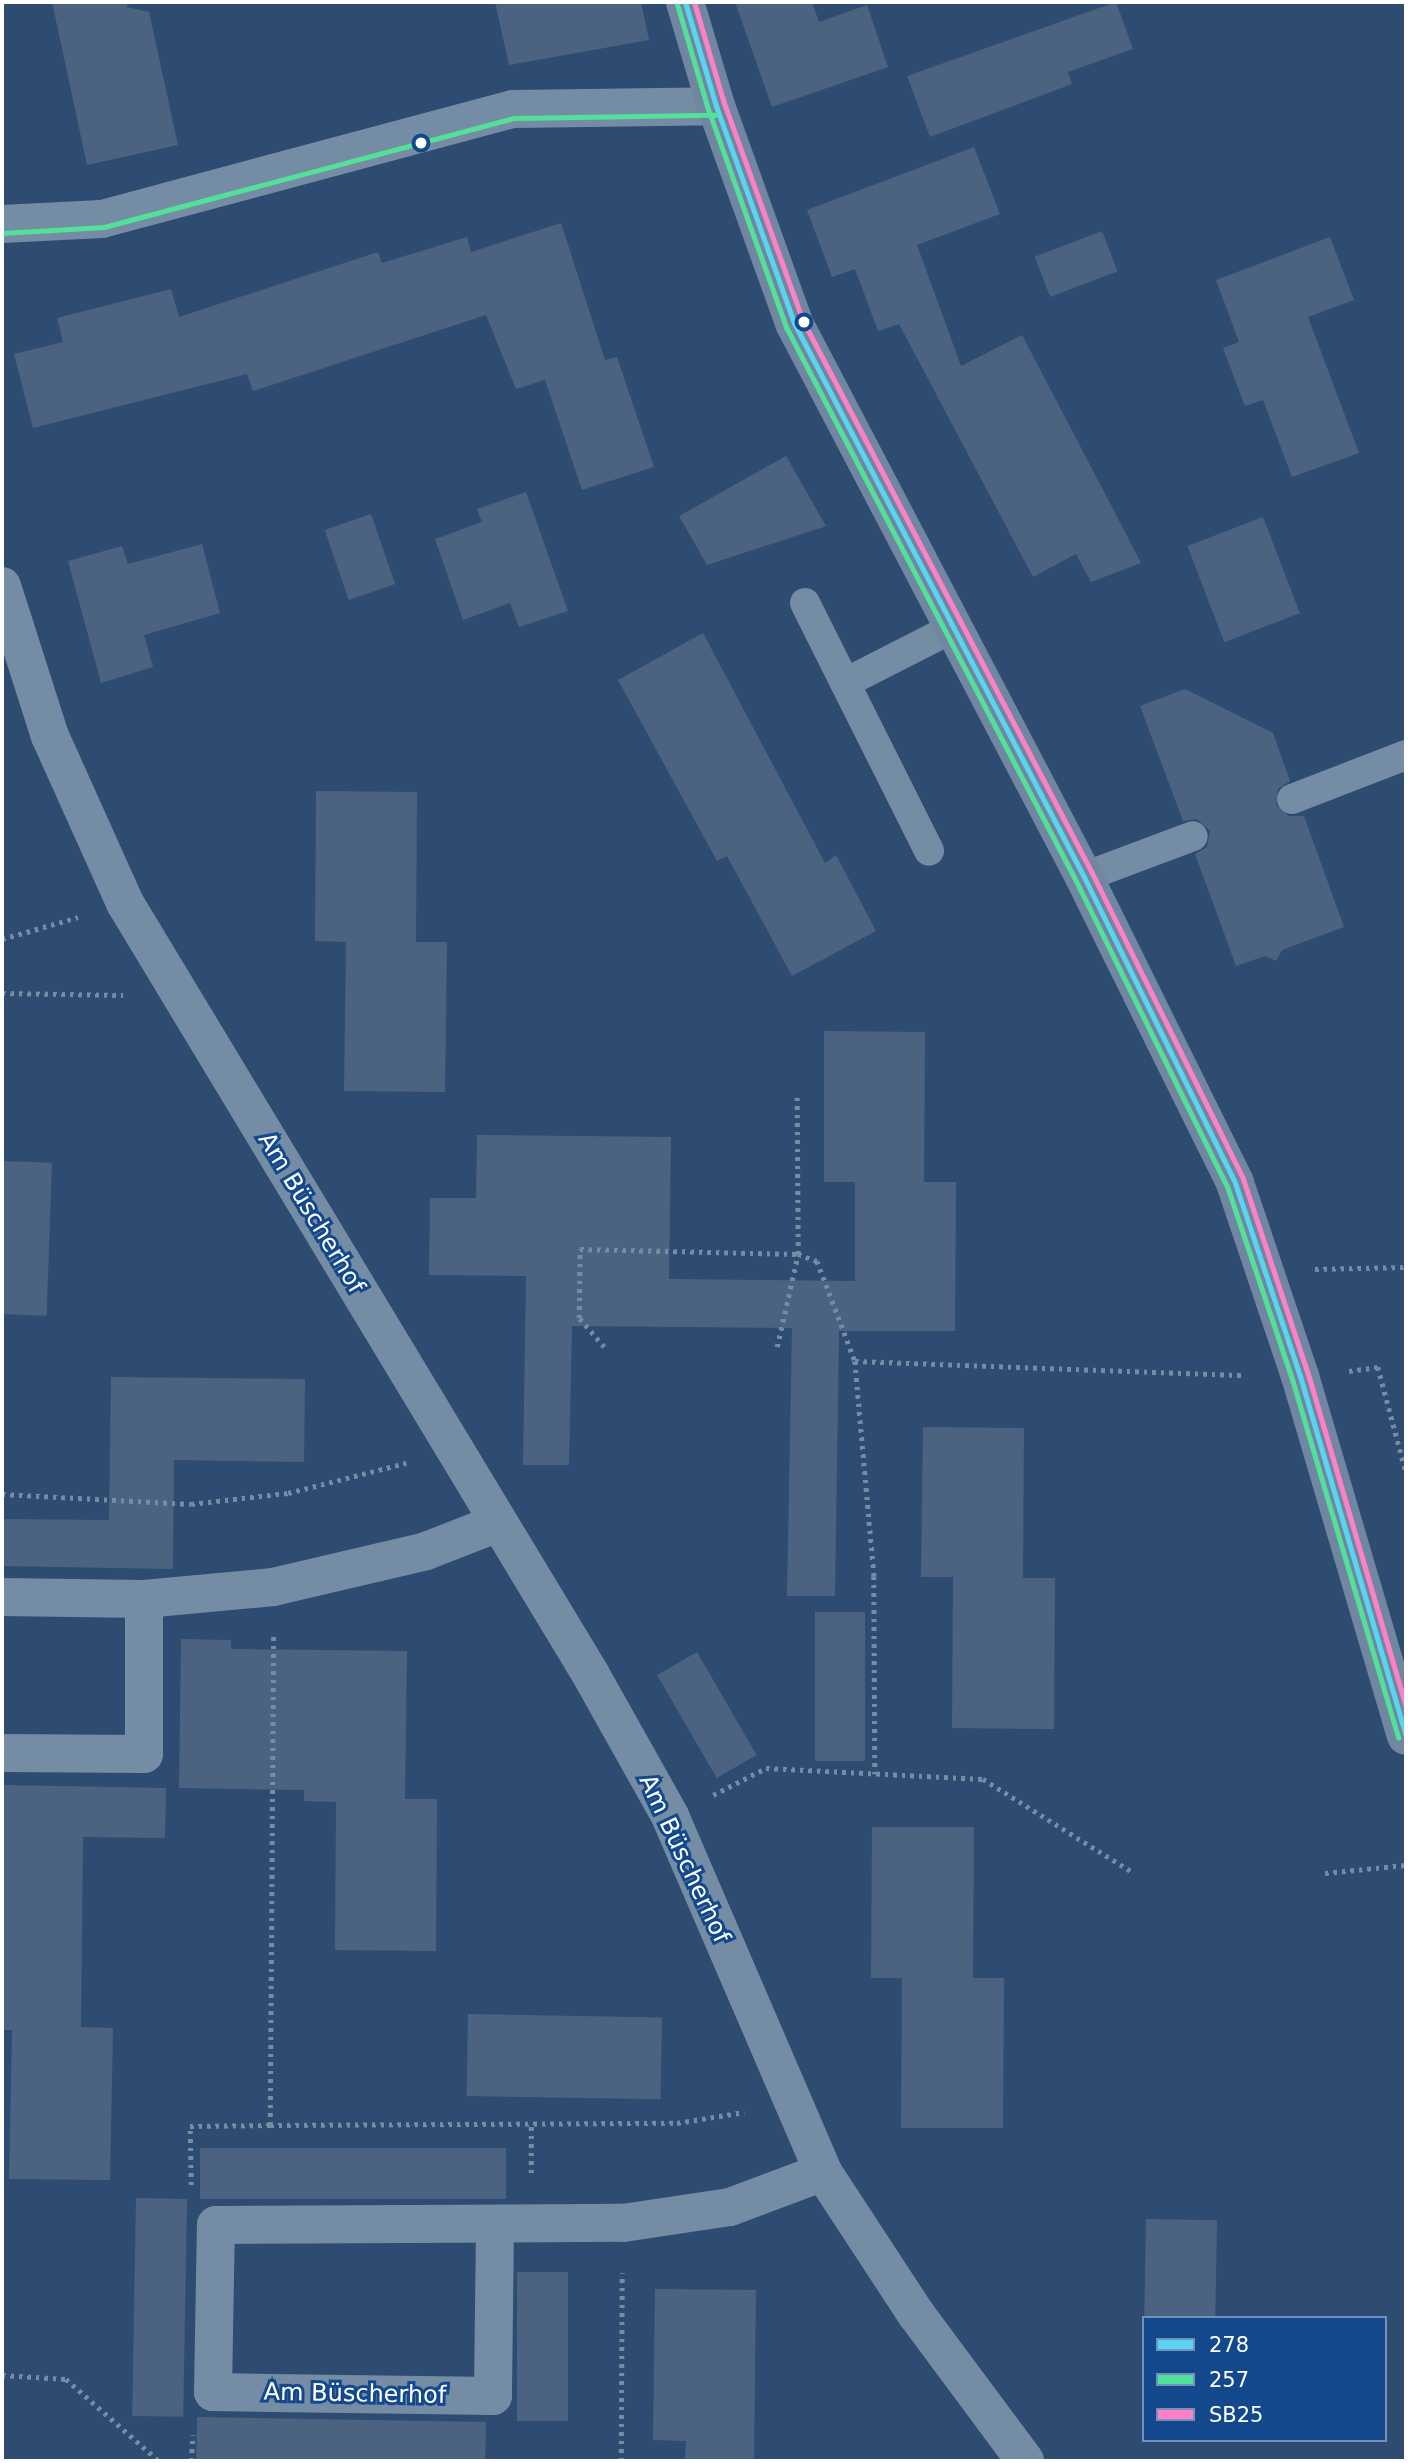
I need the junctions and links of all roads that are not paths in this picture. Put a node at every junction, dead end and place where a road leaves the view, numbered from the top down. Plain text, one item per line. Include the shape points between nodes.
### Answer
1 (685, 2) edge
2 (716, 106) junction
3 (2, 224) edge
4 (2, 586) edge
5 (805, 603) dead end
6 (955, 627) junction
7 (845, 683) junction
8 (1406, 755) edge
9 (1292, 799) dead end
10 (1193, 836) dead end
11 (929, 851) dead end
12 (1084, 877) junction
13 (498, 1522) junction
14 (2, 1597) edge
15 (144, 1599) junction
16 (1406, 1736) edge
17 (2, 1753) edge
18 (823, 2172) junction
19 (495, 2227) junction
20 (1025, 2461) edge

1 - 2 main road
2 - 3 street via 513,109 102,219
2 - 6 main road via 794,323
4 - 13 street, Am Büscherhof via 50,736 125,902
5 - 7 lane
6 - 7 lane
6 - 12 main road
7 - 11 lane
8 - 9 lane
10 - 12 lane
12 - 16 main road via 1235,1183 1300,1376
13 - 15 street via 426,1551 274,1587
13 - 18 street, Am Büscherhof via 670,1816
14 - 15 street
15 - 17 street via 144,1754
18 - 19 street via 730,2207 622,2223
18 - 20 street, Am Büscherhof via 916,2314
19 - 19 street, Am Büscherhof via 216,2225 213,2392 493,2396

